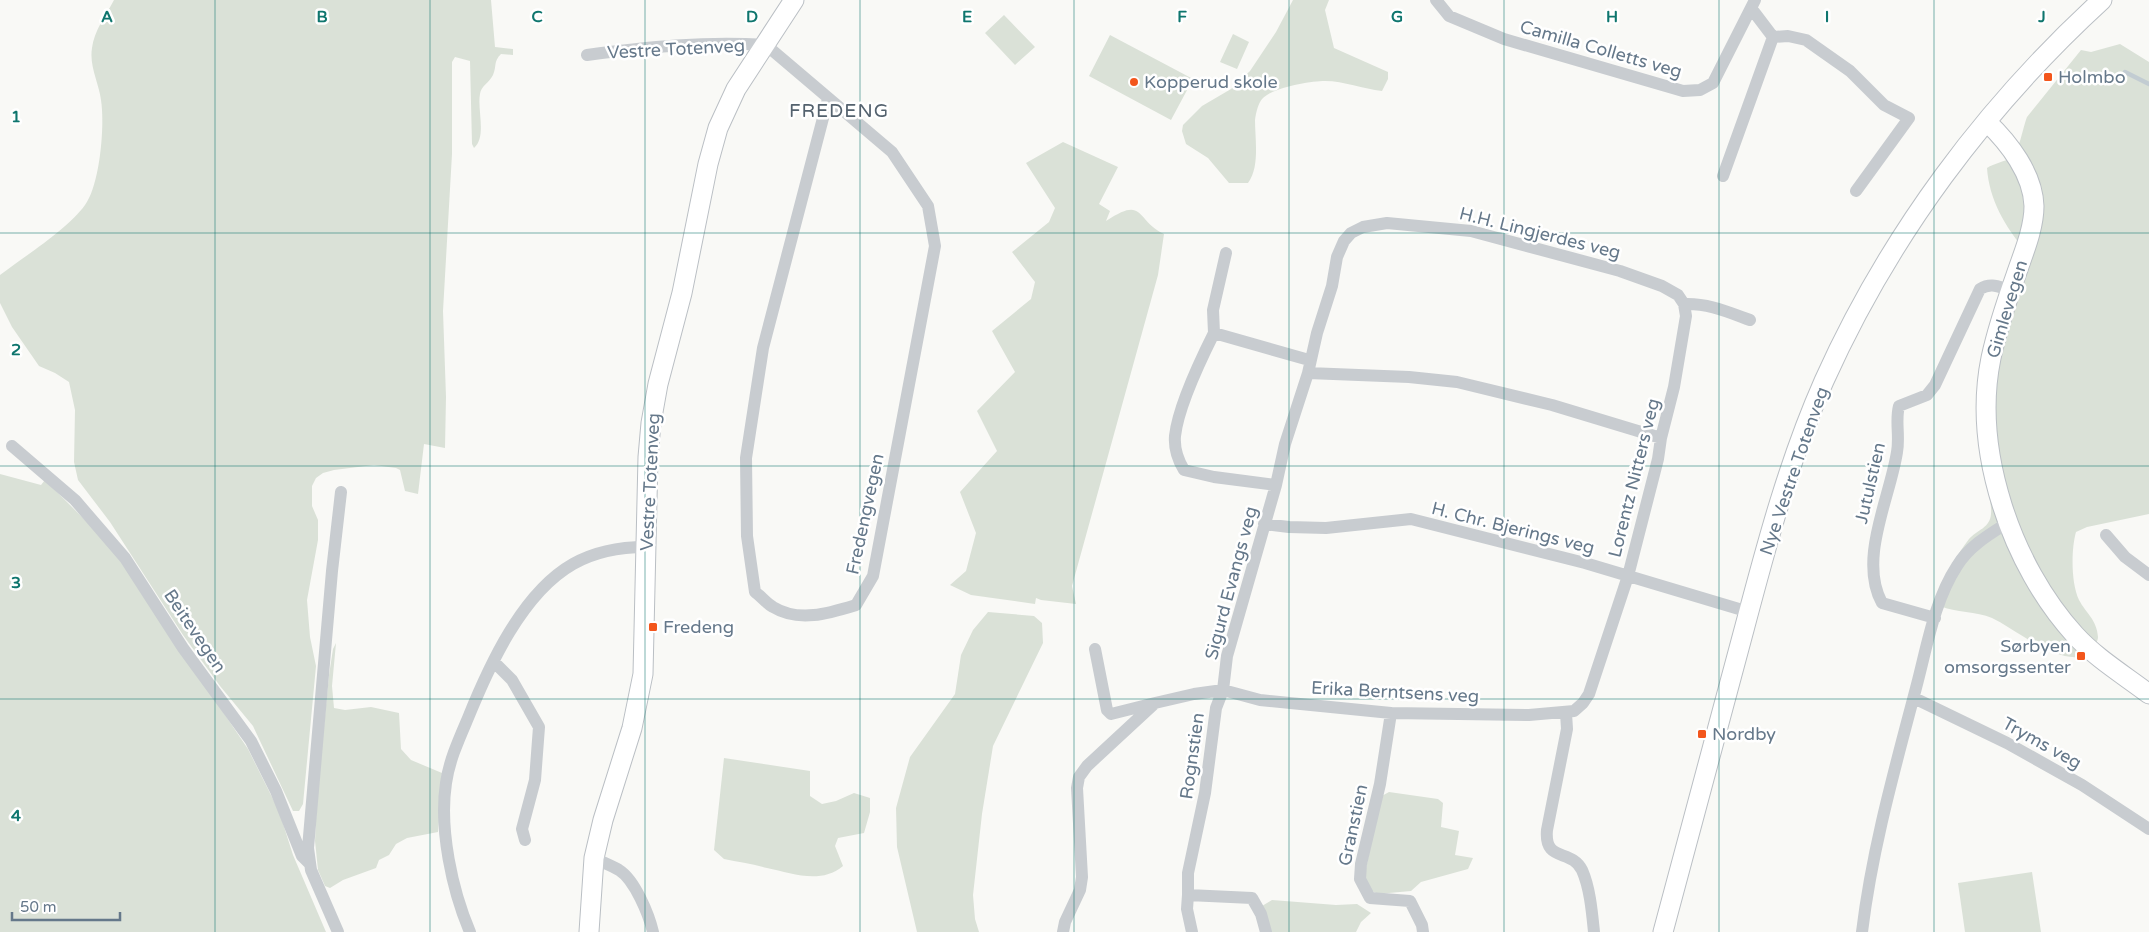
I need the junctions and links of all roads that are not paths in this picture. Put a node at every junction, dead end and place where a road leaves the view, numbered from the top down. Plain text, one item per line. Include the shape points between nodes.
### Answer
1 (794, 0) edge
2 (1436, 0) edge
3 (2102, 0) edge
4 (1753, 4) edge
5 (1773, 37) junction
6 (766, 45) junction
7 (587, 55) dead end
8 (828, 99) junction
9 (1987, 122) junction
10 (1723, 176) dead end
11 (1856, 191) dead end
12 (1351, 233) joint
13 (1226, 253) dead end
14 (2010, 290) junction
15 (1684, 304) junction
16 (1750, 320) dead end
17 (1214, 333) junction
18 (1309, 366) junction
19 (1661, 438) junction
20 (12, 446) dead end
21 (1276, 485) junction
22 (341, 492) dead end
23 (2009, 522) junction
24 (1264, 524) junction
25 (2106, 535) dead end
26 (646, 547) junction
27 (2149, 575) edge
28 (1628, 576) junction
29 (1749, 612) junction
30 (1935, 618) junction
31 (1095, 649) dead end
32 (494, 662) junction
33 (1223, 690) junction
34 (2149, 694) edge
35 (1914, 698) junction
36 (1155, 703) junction
37 (1391, 713) junction
38 (1566, 713) junction
39 (2149, 829) edge
40 (524, 840) dead end
41 (594, 858) junction
42 (309, 863) junction
43 (1188, 895) junction
44 (338, 932) edge
45 (470, 932) edge
46 (589, 932) edge
47 (654, 932) edge
48 (1063, 932) edge
49 (1192, 932) edge
50 (1266, 932) edge
51 (1423, 932) edge
52 (1594, 932) edge
53 (1663, 932) edge
54 (1862, 932) edge

1 - 6 street, Vestre Totenveg
2 - 4 street, Camilla Colletts veg via 1449,16 1504,39 1683,91 1700,90 1713,83
3 - 9 street, Nye Vestre Totenveg via 2039,63
4 - 5 street, Camilla Colletts veg
5 - 10 street
5 - 11 street via 1806,40 1850,71 1884,105 1909,118
6 - 7 street, Vestre Totenveg via 688,45
6 - 8 street, Fredengvegen
6 - 26 street, Vestre Totenveg via 736,89 718,128 708,164 651,424
8 - 8 street, Fredengvegen via 892,152 928,206 935,246 873,576 856,605 821,615 797,615 774,607 755,592 747,536 746,458 763,348
9 - 14 street, Gimlevegen via 2014,152 2034,205 2032,225
9 - 29 street, Nye Vestre Totenveg via 1935,186 1892,252 1824,381 1774,517
12 - 15 street, H.H. Lingjerdes veg via 1363,227 1387,223 1472,230 1620,271 1662,286
12 - 18 street, Sigurd Evangs veg via 1337,257
13 - 17 street, Sigurd Evangs veg via 1213,310
14 - 23 street, Gimlevegen via 1991,360 1988,391 1990,454
14 - 30 street, Jutulstien via 1993,284 1980,289 1935,385 1927,395 1899,406 1897,413 1898,452 1876,534 1876,588 1882,603
15 - 16 street via 1713,306
15 - 19 street, Lorentz Nitters veg via 1686,316 1674,387
17 - 18 street
17 - 21 street, Sigurd Evangs veg via 1201,358 1177,425 1178,461 1184,470
18 - 19 street via 1457,382 1552,405
18 - 21 street, Sigurd Evangs veg
19 - 28 street, Lorentz Nitters veg
20 - 42 street, Beitevegen via 75,500 125,558 183,648 251,741 276,790 302,856
21 - 24 street, Sigurd Evangs veg
22 - 42 street, Beitevegen via 312,795
23 - 30 street via 1985,537 1958,565 1947,584
23 - 34 street, Gimlevegen via 2025,561 2050,605 2108,664
24 - 28 street, H. Chr. Bjerings veg via 1326,528 1411,519
24 - 33 street, Sigurd Evangs veg via 1227,656
25 - 27 street via 2125,557
26 - 32 street via 600,552 573,563 548,584 524,612
26 - 41 street, Vestre Totenveg via 641,694
28 - 29 street, H. Chr. Bjerings veg
28 - 38 street, Lorentz Nitters veg via 1589,694 1583,704
29 - 53 street, Nye Vestre Totenveg
30 - 35 street
31 - 36 street, Rognstien via 1107,710 1111,714
32 - 40 street via 512,680 539,726 535,780 522,829
32 - 45 street via 456,747 446,784 449,860
33 - 36 street, Rognstien
33 - 37 street, Erika Berntsens veg via 1260,700
33 - 43 street, Rognstien via 1216,708 1205,793 1188,873
35 - 39 street, Tryms veg via 2007,743 2082,785
35 - 54 street via 1867,886
36 - 48 street via 1079,777 1082,877
37 - 38 street, Erika Berntsens veg
37 - 51 street, Granstien via 1380,784 1360,864 1360,879 1370,898 1410,902
38 - 52 street via 1567,729 1546,842 1551,851 1576,861 1582,870
41 - 46 street, Vestre Totenveg
41 - 47 street via 621,871 630,880
42 - 44 street, Beitevegen
43 - 49 street, Rognstien
43 - 50 street via 1252,898

